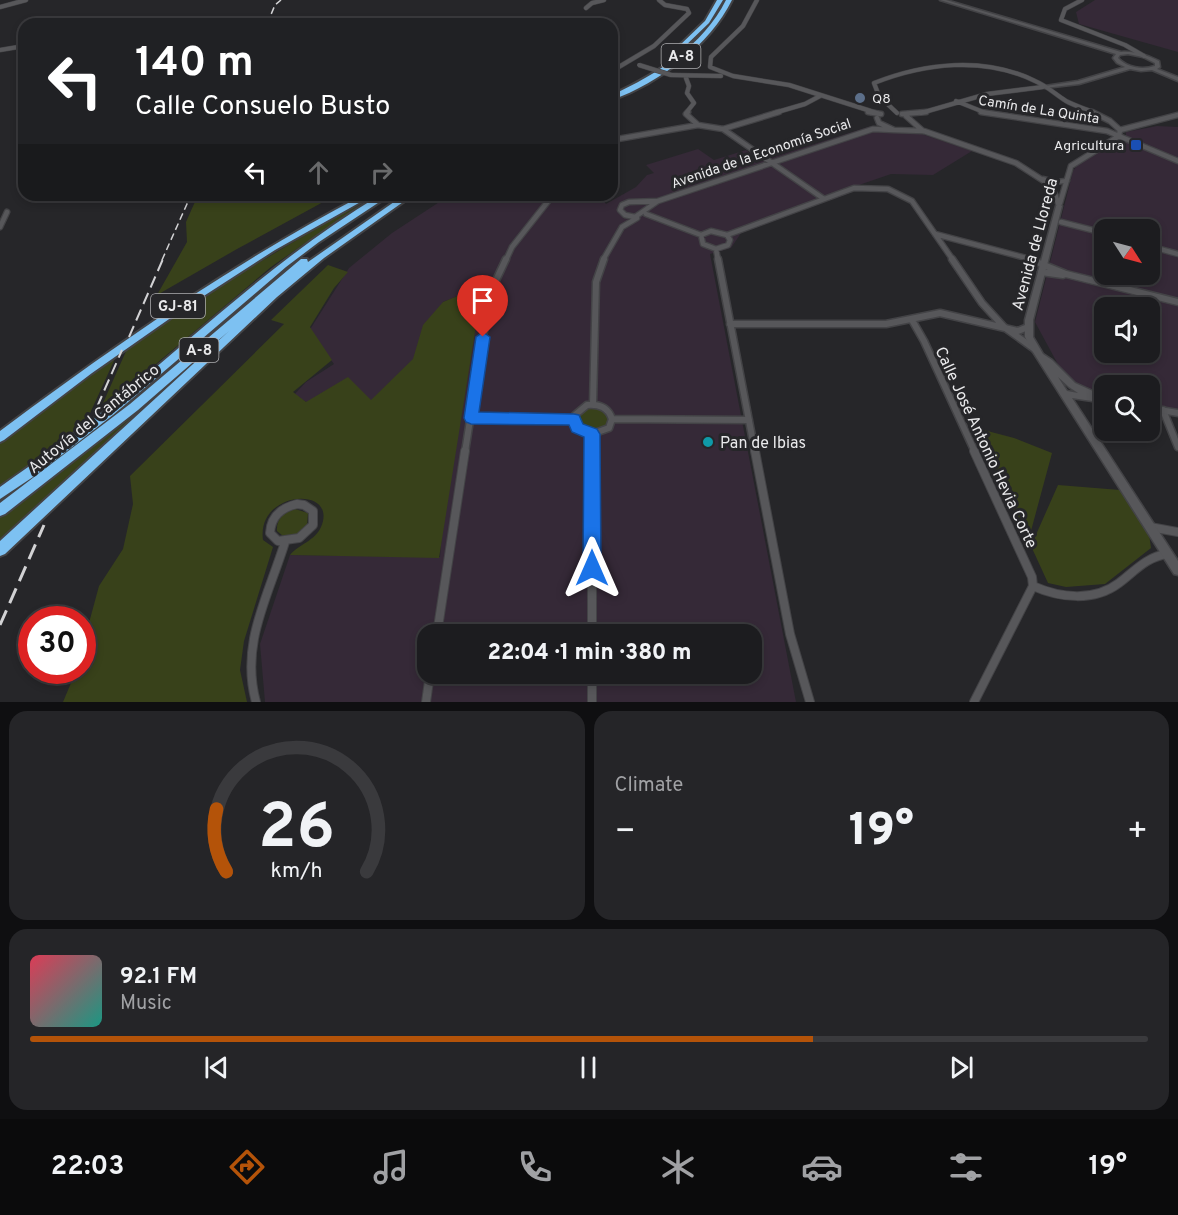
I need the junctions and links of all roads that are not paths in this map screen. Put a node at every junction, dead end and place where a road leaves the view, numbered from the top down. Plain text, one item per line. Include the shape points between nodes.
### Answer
1 (26, 0) edge
2 (604, 0) edge
3 (659, 0) edge
4 (720, 0) edge
5 (729, 0) edge
6 (757, 0) edge
7 (942, 0) edge
8 (1082, 0) edge
9 (0, 7) edge
10 (586, 8) dead end
11 (18, 47) edge
12 (1106, 49) junction
13 (1, 50) edge
14 (1135, 53) junction
15 (1122, 54) junction
16 (1115, 56) junction
17 (630, 63) junction
18 (1122, 66) junction
19 (618, 68) edge
20 (1155, 68) junction
21 (686, 78) junction
22 (1178, 79) edge
23 (756, 80) junction
24 (1047, 87) junction
25 (618, 92) edge
26 (618, 92) edge
27 (820, 96) junction
28 (956, 101) junction
29 (887, 106) junction
30 (899, 114) junction
31 (919, 114) junction
32 (1178, 115) edge
33 (880, 117) junction
34 (914, 122) junction
35 (699, 125) junction
36 (723, 129) junction
37 (873, 129) junction
38 (894, 130) junction
39 (907, 130) junction
40 (924, 131) junction
41 (1120, 133) junction
42 (618, 140) edge
43 (1178, 161) edge
44 (771, 164) junction
45 (1043, 179) junction
46 (1066, 181) junction
47 (824, 199) junction
48 (358, 201) edge
49 (376, 201) edge
50 (392, 201) edge
51 (400, 201) edge
52 (548, 201) edge
53 (658, 201) junction
54 (640, 202) junction
55 (1059, 206) junction
56 (7, 212) dead end
57 (647, 212) junction
58 (622, 213) junction
59 (638, 217) junction
60 (1061, 222) dead end
61 (0, 227) edge
62 (622, 227) junction
63 (1094, 230) edge
64 (935, 234) junction
65 (701, 235) junction
66 (727, 235) junction
67 (716, 249) junction
68 (1160, 249) edge
69 (1178, 254) edge
70 (1043, 268) junction
71 (1178, 302) edge
72 (912, 320) junction
73 (730, 324) junction
74 (1004, 327) junction
75 (1028, 327) junction
76 (1038, 353) junction
77 (1066, 394) junction
78 (1094, 396) edge
79 (1094, 398) edge
80 (1094, 401) edge
81 (593, 404) junction
82 (1160, 410) edge
83 (1163, 410) junction
84 (1178, 413) edge
85 (471, 418) junction
86 (574, 419) junction
87 (612, 419) junction
88 (749, 420) junction
89 (1083, 421) junction
90 (592, 434) junction
91 (0, 437) edge
92 (1178, 447) edge
93 (0, 494) edge
94 (0, 510) edge
95 (1149, 527) junction
96 (1178, 532) edge
97 (285, 542) junction
98 (0, 550) edge
99 (1167, 554) junction
100 (1178, 570) edge
101 (1033, 586) junction
102 (439, 624) edge
103 (592, 624) edge
104 (429, 684) edge
105 (592, 684) edge
106 (256, 702) edge
107 (426, 702) edge
108 (592, 702) edge
109 (810, 702) edge
110 (974, 702) edge

1 - 9 street
2 - 10 street
3 - 17 street via 689,13 669,34
4 - 25 highway, A-8 via 689,41
5 - 26 highway, A-8 via 698,43 653,75
6 - 23 street via 743,26 709,61 710,67 722,73
7 - 12 street
8 - 14 street via 1065,9 1061,20 1125,45
11 - 13 street
12 - 15 street
12 - 16 street
14 - 15 street
14 - 20 street via 1154,60
15 - 16 street
16 - 18 street
17 - 19 street
17 - 21 street, bridge
18 - 20 street
18 - 24 street via 1100,76
20 - 22 street
21 - 23 street via 710,74
21 - 35 street via 687,93 694,104 686,114
23 - 27 street via 789,85
24 - 28 street
24 - 29 street via 999,68 951,64 874,83
24 - 41 street via 1066,101 1104,118
27 - 33 street
27 - 36 street
28 - 31 street
28 - 41 street, Camín de La Quinta via 983,113
29 - 30 street
29 - 33 street
30 - 31 street
30 - 33 street
30 - 34 street
31 - 34 street
32 - 41 street
33 - 37 street, Avenida de la Economía Social
33 - 38 street
34 - 39 street via 914,128
34 - 40 street
35 - 36 street
35 - 42 street
36 - 44 street
37 - 38 street, Avenida de la Economía Social
37 - 44 street, Avenida de la Economía Social
38 - 39 street, Avenida de la Economía Social
39 - 40 street, Avenida de la Economía Social
40 - 45 street via 1016,163
41 - 43 street
41 - 46 street, Avenida de Lloreda via 1074,163
44 - 47 street
44 - 53 street, Avenida de la Economía Social
45 - 46 street
45 - 55 street
46 - 55 street, Avenida de Lloreda
47 - 64 street via 860,187 888,189 912,201
47 - 66 street
48 - 91 highway, GJ-81 via 174,309
49 - 93 highway, Autovía del Cantábrico / A-8 via 277,269 124,399
50 - 94 highway, Autovía del Cantábrico / A-8 via 335,237 284,276 134,407
51 - 98 highway via 321,256 274,295
52 - 85 street via 512,247 494,281
53 - 54 street, Avenida de la Economía Social
53 - 57 street, Avenida de la Economía Social
54 - 57 street via 648,207
54 - 58 street via 625,203 620,207
55 - 70 street, Avenida de Lloreda
56 - 61 street
57 - 59 street
57 - 65 street
58 - 59 street
58 - 62 street
59 - 62 street
60 - 63 street
62 - 81 street via 604,258 596,282
64 - 70 street
64 - 74 street
65 - 66 street via 711,231
65 - 67 street via 703,244
66 - 67 street via 728,245
67 - 73 street
68 - 69 street
70 - 71 street
70 - 75 street, Avenida de Lloreda
72 - 73 street via 853,325
72 - 74 street via 940,313
72 - 101 street, Calle José Antonio Hevia Corte via 1028,567
73 - 88 street
74 - 75 street via 1018,331
74 - 76 street
75 - 76 street, Avenida de Lloreda
76 - 77 street
76 - 78 street via 1052,362 1072,386
77 - 79 street
77 - 89 street
80 - 89 street via 1081,406
81 - 86 street via 582,407
81 - 87 street via 608,410
82 - 83 street
83 - 84 street
83 - 92 street
85 - 86 street
85 - 102 street
86 - 90 street via 578,428
87 - 88 street
87 - 90 street via 604,431
88 - 109 street via 790,634
89 - 95 street
90 - 103 street
95 - 96 street
95 - 99 street
97 - 97 street via 300,538 311,528 315,516 309,507 290,506 272,520 270,533
97 - 106 street via 252,644 249,671
99 - 100 street
99 - 101 street via 1154,555 1109,590 1099,593 1055,594
101 - 110 street
104 - 107 street
105 - 108 street

